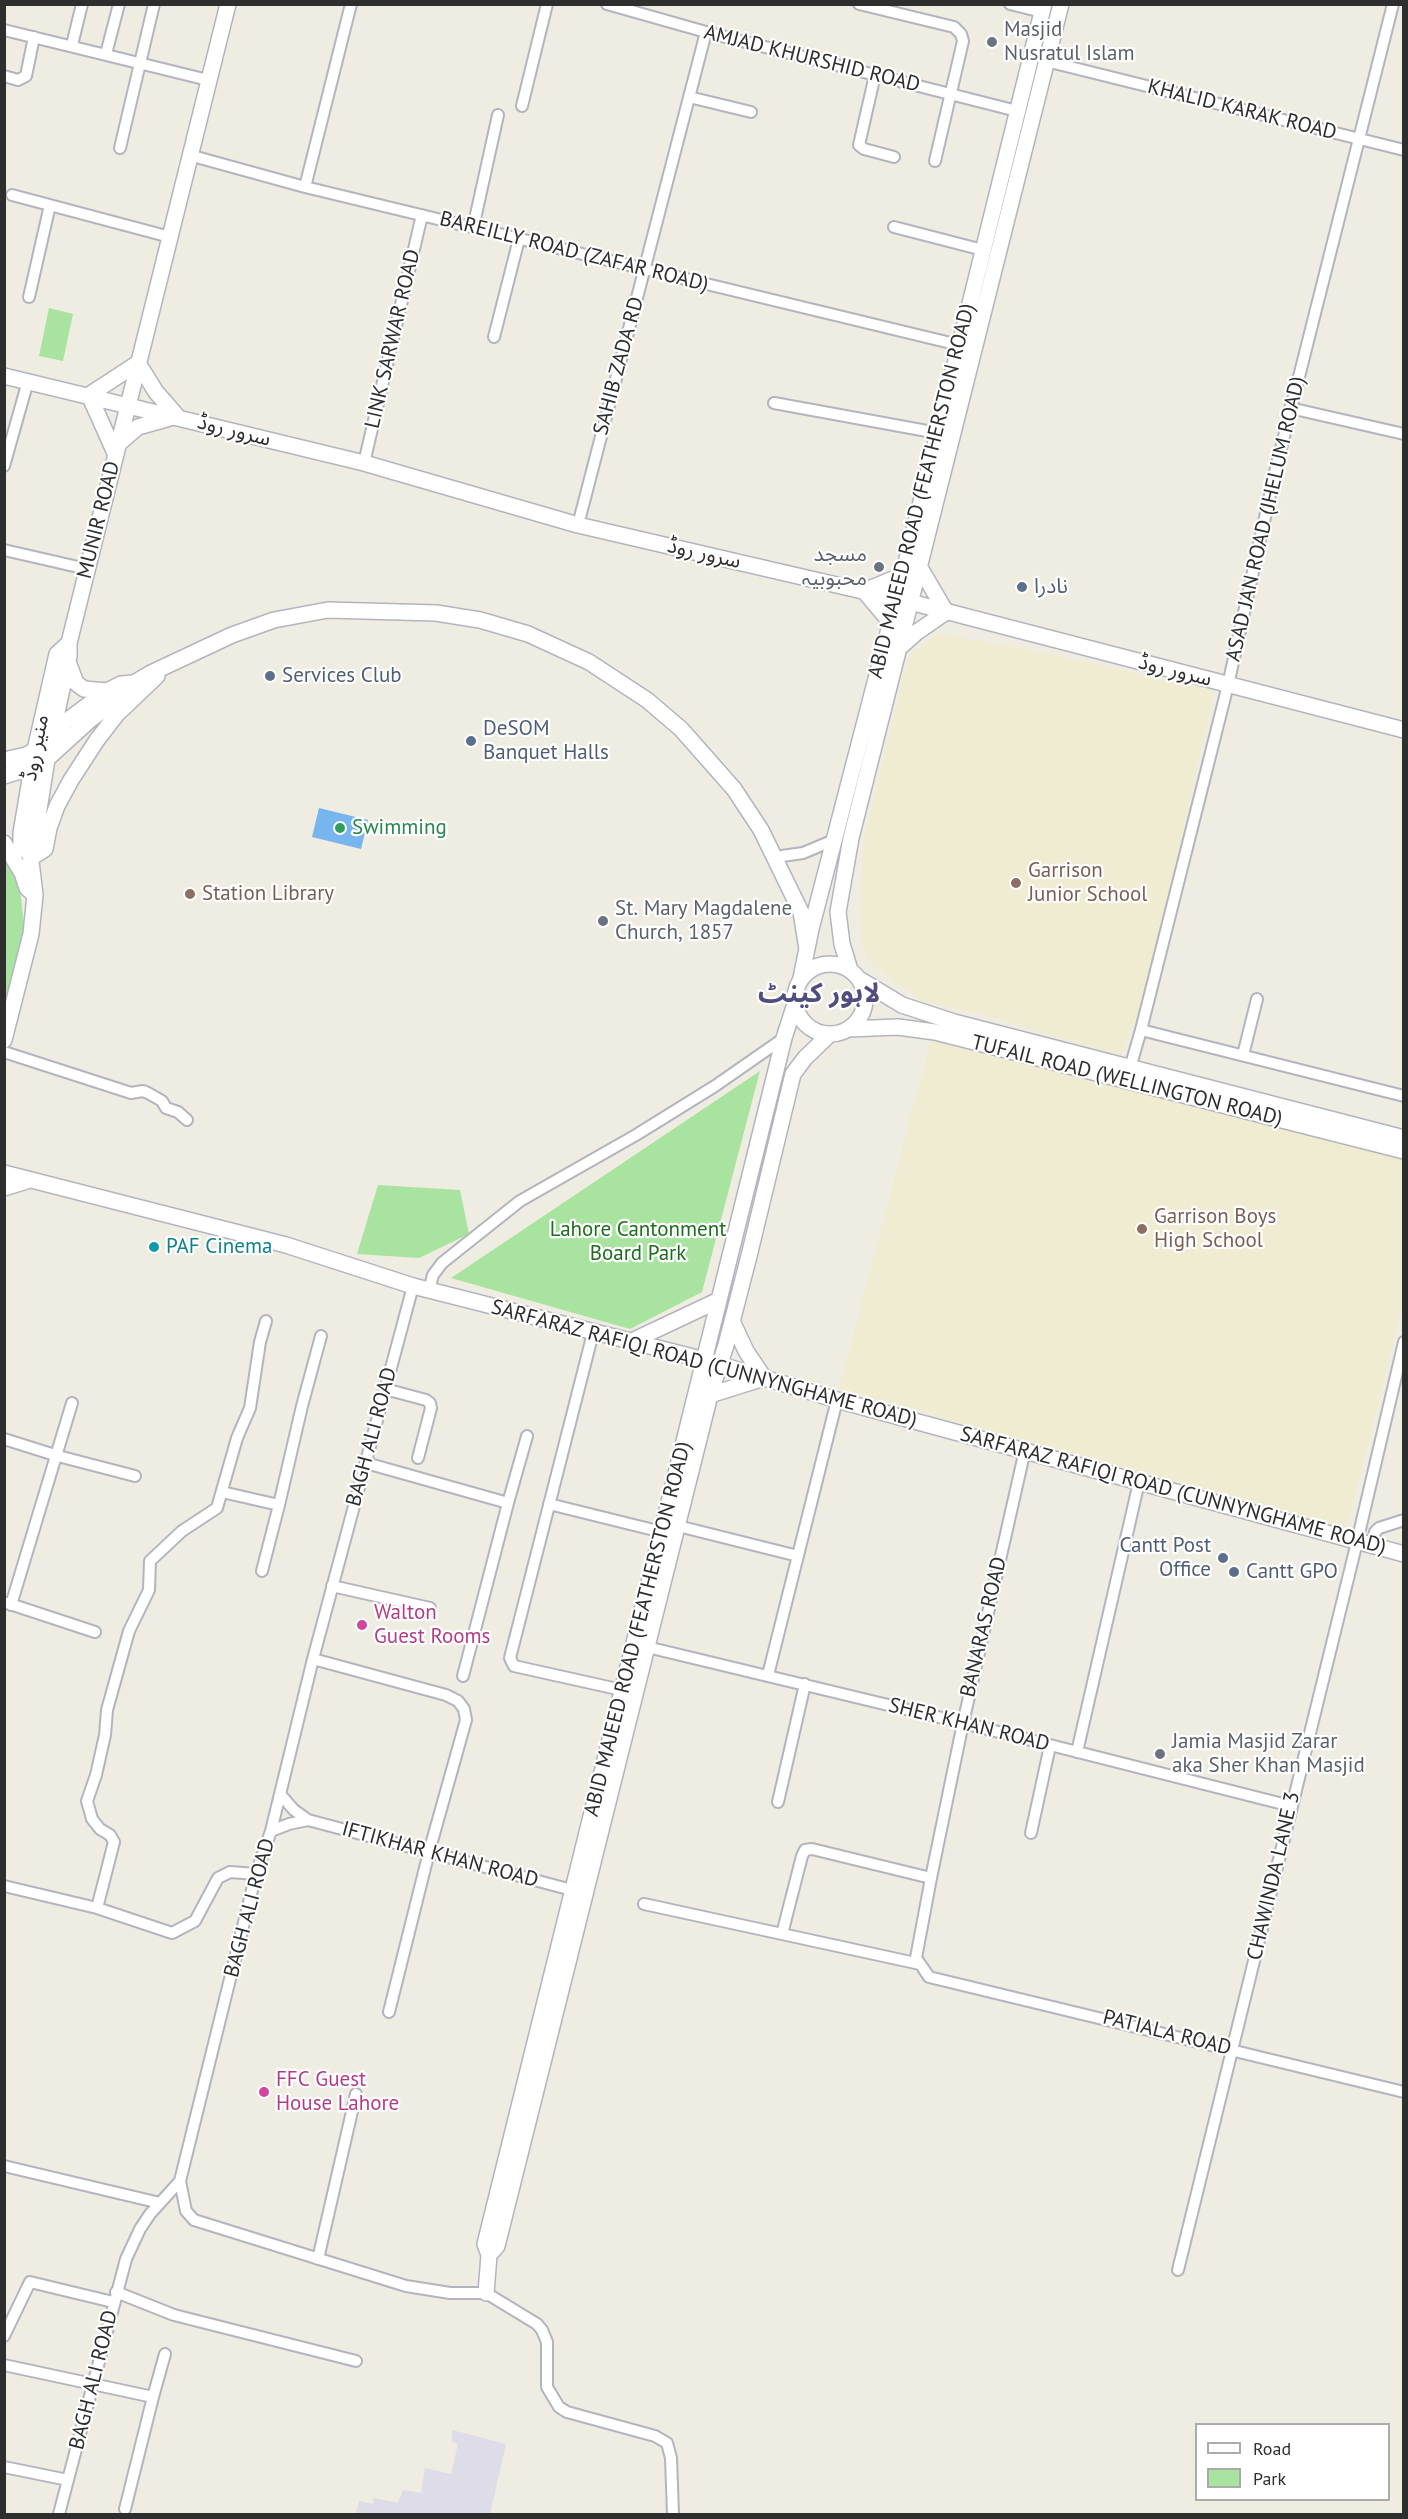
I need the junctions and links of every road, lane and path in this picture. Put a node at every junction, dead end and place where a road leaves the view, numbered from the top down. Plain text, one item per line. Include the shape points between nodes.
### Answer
1 (82, 4) edge
2 (119, 4) edge
3 (154, 4) edge
4 (228, 4) edge
5 (351, 4) edge
6 (547, 4) edge
7 (607, 4) edge
8 (859, 4) edge
9 (1010, 4) edge
10 (1061, 4) edge
11 (1393, 4) edge
12 (1043, 8) edge
13 (4, 30) edge
14 (706, 32) junction
15 (34, 37) junction
16 (72, 45) junction
17 (106, 54) junction
18 (1046, 61) junction
19 (139, 63) junction
20 (875, 75) junction
21 (4, 76) edge
22 (208, 80) junction
23 (949, 94) junction
24 (689, 97) junction
25 (522, 106) dead end
26 (1017, 111) junction
27 (751, 112) dead end
28 (498, 115) dead end
29 (1358, 140) junction
30 (120, 148) dead end
31 (1404, 150) edge
32 (189, 155) junction
33 (894, 156) dead end
34 (935, 162) dead end
35 (306, 187) junction
36 (12, 195) dead end
37 (50, 205) junction
38 (422, 215) junction
39 (894, 227) dead end
40 (473, 228) junction
41 (170, 237) junction
42 (519, 239) junction
43 (983, 250) junction
44 (644, 269) junction
45 (29, 297) dead end
46 (494, 337) dead end
47 (959, 345) junction
48 (138, 363) junction
49 (4, 376) edge
50 (28, 381) junction
51 (89, 395) junction
52 (774, 403) dead end
53 (128, 404) junction
54 (1290, 408) junction
55 (177, 416) junction
56 (938, 433) junction
57 (1404, 434) edge
58 (116, 449) junction
59 (364, 464) junction
60 (4, 466) edge
61 (578, 525) junction
62 (4, 550) edge
63 (919, 566) junction
64 (87, 569) junction
65 (903, 574) junction
66 (864, 591) junction
67 (903, 600) junction
68 (946, 612) junction
69 (890, 622) junction
70 (69, 643) junction
71 (898, 649) junction
72 (68, 662) junction
73 (167, 665) junction
74 (134, 683) junction
75 (1228, 685) junction
76 (107, 691) junction
77 (1404, 730) edge
78 (51, 738) junction
79 (41, 754) junction
80 (4, 760) edge
81 (33, 767) junction
82 (4, 776) edge
83 (834, 840) junction
84 (4, 843) edge
85 (31, 856) junction
86 (775, 857) junction
87 (35, 895) junction
88 (807, 949) junction
89 (854, 975) junction
90 (801, 978) junction
91 (1257, 999) dead end
92 (795, 1004) junction
93 (849, 1029) junction
94 (1141, 1030) junction
95 (830, 1034) junction
96 (784, 1038) junction
97 (4, 1040) edge
98 (4, 1052) edge
99 (1243, 1055) junction
100 (1130, 1068) junction
101 (1404, 1096) edge
102 (187, 1120) dead end
103 (1404, 1138) edge
104 (1404, 1151) edge
105 (4, 1173) edge
106 (30, 1180) junction
107 (4, 1188) edge
108 (413, 1286) junction
109 (429, 1290) junction
110 (719, 1300) junction
111 (266, 1321) dead end
112 (732, 1321) junction
113 (593, 1333) junction
114 (321, 1336) dead end
115 (632, 1341) junction
116 (1404, 1342) edge
117 (713, 1362) junction
118 (764, 1378) junction
119 (385, 1389) junction
120 (710, 1395) junction
121 (837, 1400) junction
122 (72, 1403) dead end
123 (527, 1436) dead end
124 (4, 1439) edge
125 (1025, 1450) junction
126 (58, 1456) junction
127 (418, 1458) dead end
128 (366, 1462) junction
129 (135, 1476) dead end
130 (1139, 1482) junction
131 (222, 1492) junction
132 (508, 1503) junction
133 (549, 1504) junction
134 (279, 1505) junction
135 (1404, 1520) edge
136 (678, 1526) junction
137 (662, 1532) junction
138 (1364, 1543) junction
139 (1404, 1554) edge
140 (798, 1556) junction
141 (262, 1571) dead end
142 (332, 1586) junction
143 (8, 1604) edge
144 (430, 1608) dead end
145 (647, 1619) junction
146 (95, 1632) dead end
147 (647, 1647) junction
148 (312, 1659) junction
149 (463, 1676) dead end
150 (768, 1676) junction
151 (806, 1684) junction
152 (622, 1690) junction
153 (963, 1723) junction
154 (1050, 1746) junction
155 (1077, 1752) junction
156 (280, 1794) junction
157 (778, 1802) dead end
158 (1291, 1806) junction
159 (308, 1820) junction
160 (271, 1831) junction
161 (1032, 1833) dead end
162 (429, 1852) junction
163 (256, 1874) junction
164 (932, 1878) junction
165 (4, 1886) edge
166 (572, 1890) junction
167 (644, 1904) dead end
168 (97, 1908) junction
169 (782, 1934) junction
170 (920, 1964) junction
171 (389, 2012) dead end
172 (1233, 2049) junction
173 (1404, 2092) edge
174 (356, 2094) dead end
175 (4, 2166) edge
176 (180, 2181) junction
177 (160, 2203) junction
178 (489, 2255) junction
179 (318, 2259) junction
180 (1178, 2270) dead end
181 (486, 2293) junction
182 (115, 2297) junction
183 (5, 2335) edge
184 (165, 2354) dead end
185 (356, 2361) dead end
186 (4, 2365) edge
187 (94, 2385) junction
188 (153, 2397) junction
189 (4, 2467) edge
190 (68, 2481) junction
191 (125, 2509) dead end
192 (59, 2514) edge
193 (673, 2514) edge

1 - 16 street
2 - 17 street
3 - 19 street
4 - 22 street, MUNIR ROAD
5 - 35 street
6 - 25 street
7 - 14 street, AMJAD KHURSHID ROAD
8 - 23 street via 954,27 961,34 963,41
9 - 12 street
10 - 18 street, ABID MAJEED ROAD (FEATHERSTON ROAD)
11 - 29 street, ASAD JAN ROAD (JHELUM ROAD)
12 - 26 street, ABID MAJEED ROAD (FEATHERSTON ROAD)
13 - 15 street
14 - 20 street, AMJAD KHURSHID ROAD
14 - 24 street, SAHIB ZADA RD
15 - 16 street
15 - 21 street via 26,76 18,80
16 - 17 street
17 - 19 street
18 - 29 street, KHALID KARAK ROAD
18 - 63 street, ABID MAJEED ROAD (FEATHERSTON ROAD)
19 - 22 street
19 - 30 street
20 - 23 street, AMJAD KHURSHID ROAD
20 - 33 street via 859,146
22 - 32 street, MUNIR ROAD
23 - 26 street, AMJAD KHURSHID ROAD
23 - 34 street
24 - 27 street
24 - 44 street, SAHIB ZADA RD
26 - 43 street, ABID MAJEED ROAD (FEATHERSTON ROAD)
28 - 40 street
29 - 31 street, KHALID KARAK ROAD
29 - 54 street, ASAD JAN ROAD (JHELUM ROAD)
32 - 35 street, BAREILLY ROAD (ZAFAR ROAD)
32 - 41 street, MUNIR ROAD
35 - 38 street, BAREILLY ROAD (ZAFAR ROAD)
36 - 37 street
37 - 41 street
37 - 45 street
38 - 40 street, BAREILLY ROAD (ZAFAR ROAD)
38 - 59 street, LINK SARWAR ROAD
39 - 43 street
40 - 42 street, BAREILLY ROAD (ZAFAR ROAD)
41 - 48 street, MUNIR ROAD
42 - 44 street, BAREILLY ROAD (ZAFAR ROAD)
42 - 46 street
43 - 47 street, ABID MAJEED ROAD (FEATHERSTON ROAD)
44 - 47 street, BAREILLY ROAD (ZAFAR ROAD)
44 - 61 street, SAHIB ZADA RD
47 - 56 street, ABID MAJEED ROAD (FEATHERSTON ROAD)
48 - 51 street
48 - 53 street, MUNIR ROAD
48 - 55 street
49 - 50 street, سرور روڈ
50 - 51 street, سرور روڈ
50 - 60 street
51 - 53 street, سرور روڈ
51 - 58 street
52 - 56 street
53 - 55 street, سرور روڈ
53 - 58 street, MUNIR ROAD
54 - 57 street
54 - 75 street, ASAD JAN ROAD (JHELUM ROAD)
55 - 58 street via 138,428
55 - 59 street, سرور روڈ
56 - 65 street, ABID MAJEED ROAD (FEATHERSTON ROAD)
58 - 64 street, MUNIR ROAD
59 - 61 street, سرور روڈ
61 - 66 street, سرور روڈ
62 - 64 street
63 - 67 street, ABID MAJEED ROAD (FEATHERSTON ROAD)
63 - 68 street
64 - 70 street, MUNIR ROAD
65 - 66 street
65 - 67 street, ABID MAJEED ROAD (FEATHERSTON ROAD)
66 - 67 street, سرور روڈ
66 - 69 street
67 - 68 street, سرور روڈ
67 - 69 street, ABID MAJEED ROAD (FEATHERSTON ROAD)
67 - 71 street, ABID MAJEED ROAD (FEATHERSTON ROAD)
68 - 71 street
68 - 75 street, سرور روڈ
69 - 83 street, ABID MAJEED ROAD (FEATHERSTON ROAD)
70 - 72 street, MUNIR ROAD
70 - 79 street, منیر روڈ via 57,654
71 - 89 street, ABID MAJEED ROAD (FEATHERSTON ROAD) via 840,893 839,926 845,956
72 - 76 street via 76,683 84,689
72 - 78 street, MUNIR ROAD
73 - 74 street
73 - 85 street via 117,714 97,741 57,806 45,849
73 - 86 street via 232,634 274,620 328,610 436,613 528,634 612,675 681,729 734,789
74 - 76 street
74 - 79 street via 130,690
75 - 77 street, سرور روڈ
75 - 94 street, ASAD JAN ROAD (JHELUM ROAD)
76 - 78 street via 65,722
78 - 79 street, MUNIR ROAD
79 - 80 street
79 - 81 street
79 - 85 street, MUNIR ROAD
81 - 82 street
81 - 85 street, منیر روڈ via 21,833 21,848
83 - 86 street via 803,853
83 - 88 street, ABID MAJEED ROAD (FEATHERSTON ROAD)
84 - 87 street via 27,888
85 - 87 street, MUNIR ROAD
86 - 88 street via 801,912
87 - 97 street, MUNIR ROAD via 32,934
88 - 90 street, ABID MAJEED ROAD (FEATHERSTON ROAD)
89 - 90 street via 838,965 824,964
89 - 93 street via 864,989 862,1011
89 - 100 street, TUFAIL ROAD (WELLINGTON ROAD) via 894,1001 926,1013
90 - 92 street
91 - 99 street
92 - 95 street via 807,1026
92 - 96 street, ABID MAJEED ROAD (FEATHERSTON ROAD)
93 - 95 street
93 - 104 street, TUFAIL ROAD (WELLINGTON ROAD) via 898,1027 935,1032
94 - 99 street
94 - 100 street, ASAD JAN ROAD (JHELUM ROAD)
95 - 112 street, ABID MAJEED ROAD (FEATHERSTON ROAD) via 793,1074
96 - 109 street via 636,1135 520,1201 442,1263
96 - 110 street, ABID MAJEED ROAD (FEATHERSTON ROAD)
98 - 102 street via 130,1093 143,1091
99 - 101 street
100 - 103 street, TUFAIL ROAD (WELLINGTON ROAD)
105 - 106 street, SARFARAZ RAFIQI ROAD (CUNNYNGHAME ROAD)
106 - 107 street
106 - 108 street, SARFARAZ RAFIQI ROAD (CUNNYNGHAME ROAD) via 286,1245
108 - 109 street, SARFARAZ RAFIQI ROAD (CUNNYNGHAME ROAD)
108 - 119 street, BAGH ALI ROAD
109 - 113 street, SARFARAZ RAFIQI ROAD (CUNNYNGHAME ROAD)
110 - 115 street
110 - 117 street, ABID MAJEED ROAD (FEATHERSTON ROAD)
111 - 131 street via 253,1394
112 - 117 street, ABID MAJEED ROAD (FEATHERSTON ROAD)
112 - 118 street
113 - 115 street, SARFARAZ RAFIQI ROAD (CUNNYNGHAME ROAD)
113 - 133 street
114 - 134 street
115 - 117 street, SARFARAZ RAFIQI ROAD (CUNNYNGHAME ROAD)
116 - 138 street, CHAWINDA LANE 3
117 - 118 street, SARFARAZ RAFIQI ROAD (CUNNYNGHAME ROAD)
117 - 120 street, ABID MAJEED ROAD (FEATHERSTON ROAD)
117 - 137 street, ABID MAJEED ROAD (FEATHERSTON ROAD)
118 - 120 street
118 - 121 street, SARFARAZ RAFIQI ROAD (CUNNYNGHAME ROAD)
119 - 127 street via 430,1403
119 - 128 street, BAGH ALI ROAD
120 - 136 street, ABID MAJEED ROAD (FEATHERSTON ROAD)
121 - 125 street, SARFARAZ RAFIQI ROAD (CUNNYNGHAME ROAD)
121 - 140 street
122 - 126 street
123 - 132 street
124 - 126 street
125 - 130 street, SARFARAZ RAFIQI ROAD (CUNNYNGHAME ROAD)
125 - 153 street, BANARAS ROAD
126 - 129 street
126 - 143 street
128 - 132 street
128 - 142 street, BAGH ALI ROAD
130 - 138 street, SARFARAZ RAFIQI ROAD (CUNNYNGHAME ROAD)
130 - 155 street
131 - 134 street
131 - 168 street via 217,1508 182,1531 150,1561 149,1590 129,1630 87,1801 92,1819 114,1842
132 - 149 street
133 - 137 street
133 - 152 street via 511,1662 514,1666
134 - 141 street
135 - 138 street via 1379,1528
136 - 140 street
136 - 145 street, ABID MAJEED ROAD (FEATHERSTON ROAD)
137 - 145 street, ABID MAJEED ROAD (FEATHERSTON ROAD)
138 - 139 street, SARFARAZ RAFIQI ROAD (CUNNYNGHAME ROAD)
138 - 158 street, CHAWINDA LANE 3
140 - 150 street
142 - 144 street
142 - 148 street, BAGH ALI ROAD
143 - 146 street
145 - 147 street, ABID MAJEED ROAD (FEATHERSTON ROAD)
145 - 152 street, ABID MAJEED ROAD (FEATHERSTON ROAD)
147 - 150 street, SHER KHAN ROAD
147 - 178 street, ABID MAJEED ROAD (FEATHERSTON ROAD) via 497,2246
148 - 156 street, BAGH ALI ROAD
148 - 162 street via 446,1695 464,1709 466,1720
150 - 151 street, SHER KHAN ROAD
151 - 153 street, SHER KHAN ROAD
151 - 157 street
152 - 166 street, ABID MAJEED ROAD (FEATHERSTON ROAD)
153 - 154 street, SHER KHAN ROAD
153 - 164 street, BANARAS ROAD
154 - 155 street, SHER KHAN ROAD
154 - 161 street
155 - 158 street, SHER KHAN ROAD
156 - 159 street, IFTIKHAR KHAN ROAD
156 - 160 street, BAGH ALI ROAD
158 - 172 street, CHAWINDA LANE 3
159 - 160 street
159 - 162 street, IFTIKHAR KHAN ROAD
160 - 163 street, BAGH ALI ROAD
162 - 166 street, IFTIKHAR KHAN ROAD
162 - 171 street
163 - 168 street via 230,1872 218,1878 195,1921 172,1934
163 - 176 street, BAGH ALI ROAD
164 - 169 street via 806,1850
164 - 170 street, BANARAS ROAD via 916,1958
165 - 168 street
166 - 178 street, ABID MAJEED ROAD (FEATHERSTON ROAD) via 485,2244
167 - 169 street
169 - 170 street
170 - 172 street, PATIALA ROAD via 929,1977
172 - 173 street, PATIALA ROAD
172 - 180 street, CHAWINDA LANE 3
174 - 179 street
175 - 177 street
176 - 177 street, BAGH ALI ROAD
176 - 179 street via 186,2211 194,2220
177 - 182 street, BAGH ALI ROAD via 133,2242
178 - 181 street, ABID MAJEED ROAD (FEATHERSTON ROAD)
179 - 181 street via 418,2289
181 - 193 street via 542,2330 547,2342 547,2387 559,2407 656,2436 667,2444
182 - 183 street via 30,2282
182 - 185 street
182 - 187 street, BAGH ALI ROAD
184 - 188 street
186 - 187 street
187 - 188 street
187 - 190 street, BAGH ALI ROAD
188 - 191 street
189 - 190 street
190 - 192 street, BAGH ALI ROAD

